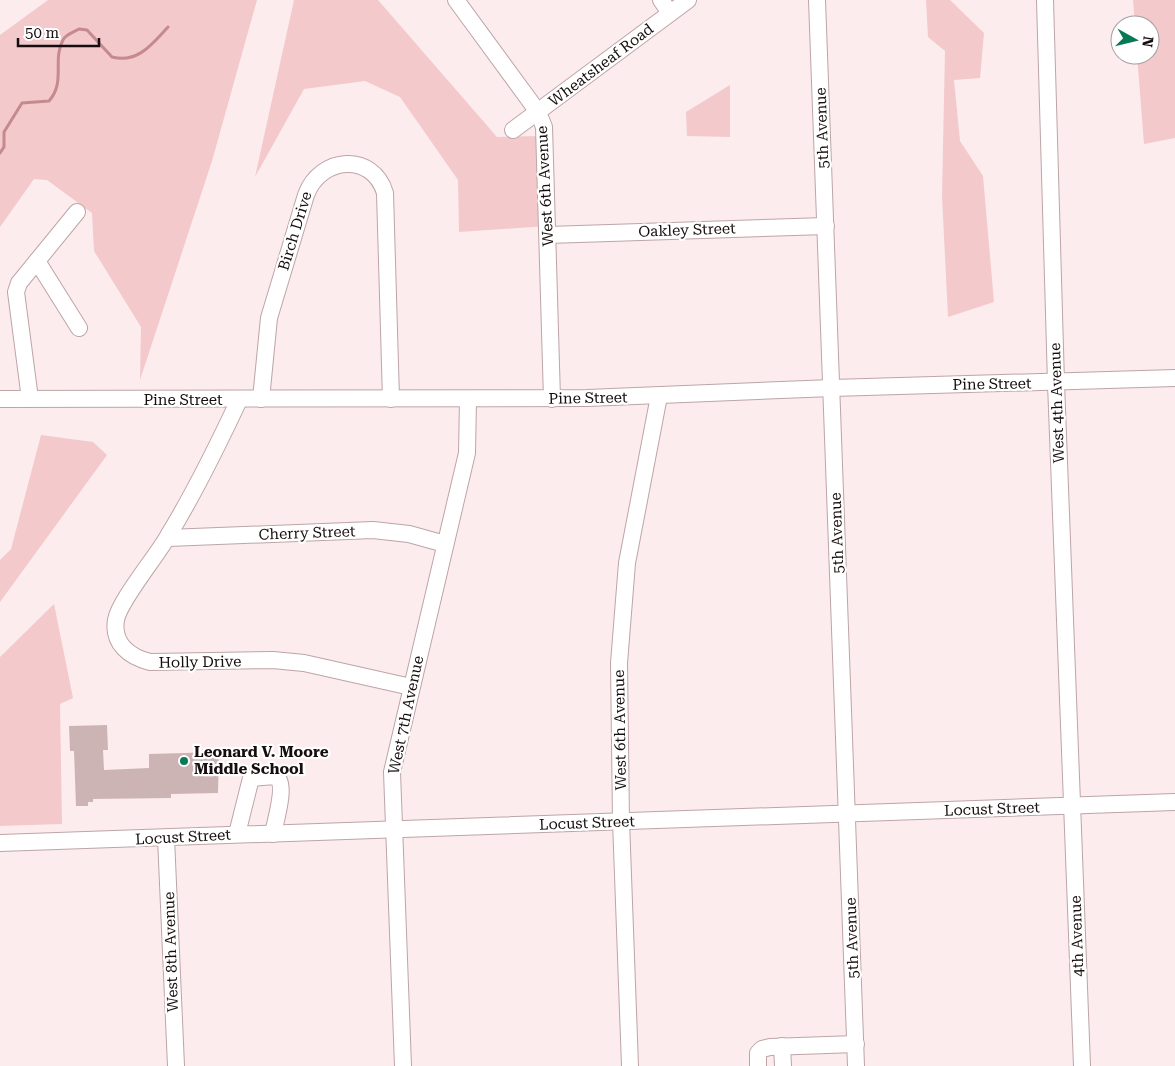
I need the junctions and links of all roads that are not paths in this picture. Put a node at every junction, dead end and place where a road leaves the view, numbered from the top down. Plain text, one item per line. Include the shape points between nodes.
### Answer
1 (456, 0) edge
2 (688, 0) edge
3 (818, 0) edge
4 (1046, 0) edge
5 (665, 6) edge
6 (538, 112) junction
7 (513, 130) dead end
8 (77, 212) dead end
9 (826, 226) junction
10 (548, 235) junction
11 (37, 261) junction
12 (80, 328) dead end
13 (1175, 378) edge
14 (1056, 383) junction
15 (832, 388) junction
16 (659, 396) junction
17 (0, 399) edge
18 (30, 399) junction
19 (391, 399) junction
20 (468, 399) junction
21 (552, 399) junction
22 (238, 400) junction
23 (261, 400) junction
24 (168, 538) junction
25 (445, 544) junction
26 (411, 687) junction
27 (1175, 802) edge
28 (1072, 806) junction
29 (847, 814) junction
30 (621, 821) junction
31 (394, 830) junction
32 (237, 834) junction
33 (273, 834) junction
34 (166, 838) junction
35 (0, 843) edge
36 (856, 1044) junction
37 (782, 1046) junction
38 (176, 1066) edge
39 (404, 1066) edge
40 (630, 1066) edge
41 (758, 1066) edge
42 (783, 1066) edge
43 (856, 1066) edge
44 (1082, 1066) edge

1 - 6 street, West 6th Avenue
2 - 5 street, Wheatsheaf Road
3 - 9 street, 5th Avenue
4 - 14 street, West 4th Avenue
5 - 6 street, Wheatsheaf Road
6 - 7 street, Wheatsheaf Road
6 - 10 street, West 6th Avenue via 544,126
8 - 11 street
9 - 10 street, Oakley Street
9 - 15 street, 5th Avenue
10 - 21 street, West 6th Avenue
11 - 12 street
11 - 18 street via 19,283 16,292
13 - 14 street, Pine Street
14 - 15 street, Pine Street
14 - 28 street, West 4th Avenue
15 - 16 street, Pine Street
15 - 29 street, 5th Avenue
16 - 21 street, Pine Street
16 - 30 street, West 6th Avenue via 627,563 619,663
17 - 18 street, Pine Street
18 - 22 street, Pine Street
19 - 20 street, Pine Street
19 - 23 street, Pine Street
19 - 23 street, Birch Drive via 385,193 383,185 371,172 345,164 320,172 313,178 306,195 269,318
20 - 21 street, Pine Street
20 - 25 street, West 7th Avenue via 467,453
22 - 23 street, Pine Street
22 - 24 street, Holly Drive via 210,462
24 - 25 street, Cherry Street via 374,530 409,534
24 - 26 street, Holly Drive via 117,614 116,637 128,653 143,661 159,663 273,660 304,663
25 - 26 street, West 7th Avenue
26 - 31 street, West 7th Avenue via 392,772
27 - 28 street, Locust Street
28 - 29 street, Locust Street
28 - 44 street, 4th Avenue
29 - 30 street, Locust Street
29 - 36 street, 5th Avenue
30 - 31 street, Locust Street
30 - 40 street, West 6th Avenue
31 - 33 street, Locust Street
31 - 39 street, West 7th Avenue
32 - 33 street, Locust Street
32 - 33 street via 251,778 275,776 280,783 280,803
32 - 34 street, Locust Street
34 - 35 street, Locust Street
34 - 38 street, West 8th Avenue
36 - 37 street
36 - 43 street, 5th Avenue
37 - 41 street via 762,1049 758,1053
37 - 42 street

